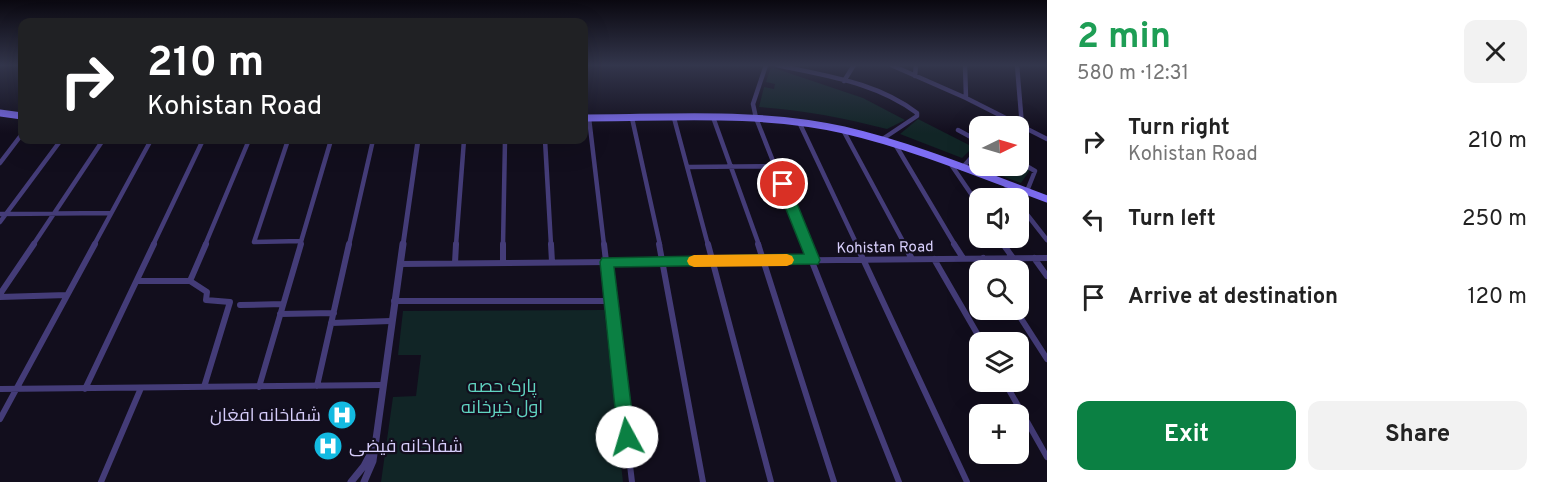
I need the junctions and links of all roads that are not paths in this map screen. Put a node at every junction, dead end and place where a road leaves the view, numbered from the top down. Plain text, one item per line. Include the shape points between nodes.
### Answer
1 (759, 87) edge
2 (866, 87) edge
3 (942, 87) edge
4 (966, 87) edge
5 (1019, 87) edge
6 (966, 98) junction
7 (0, 113) edge
8 (18, 116) edge
9 (1002, 116) edge
10 (1021, 116) edge
11 (713, 117) junction
12 (588, 118) edge
13 (632, 118) junction
14 (674, 118) junction
15 (756, 118) junction
16 (799, 122) junction
17 (843, 130) junction
18 (958, 130) dead end
19 (1029, 130) edge
20 (588, 132) edge
21 (969, 136) edge
22 (18, 139) edge
23 (1047, 139) edge
24 (880, 140) junction
25 (59, 144) edge
26 (100, 144) edge
27 (149, 144) edge
28 (201, 144) edge
29 (247, 144) edge
30 (287, 144) edge
31 (330, 144) edge
32 (372, 144) edge
33 (417, 144) edge
34 (464, 144) edge
35 (505, 144) edge
36 (545, 144) edge
37 (895, 144) junction
38 (969, 160) edge
39 (950, 162) junction
40 (0, 163) edge
41 (730, 166) junction
42 (775, 166) junction
43 (689, 167) junction
44 (1029, 167) edge
45 (962, 168) junction
46 (1003, 182) junction
47 (1008, 188) edge
48 (1021, 188) edge
49 (1028, 188) edge
50 (969, 190) edge
51 (1029, 191) edge
52 (1047, 199) edge
53 (54, 212) junction
54 (111, 213) junction
55 (3, 214) edge
56 (1029, 217) edge
57 (0, 222) edge
58 (1047, 240) edge
59 (301, 242) junction
60 (1006, 248) edge
61 (963, 258) junction
62 (983, 258) joint
63 (1013, 258) junction
64 (1034, 258) junction
65 (1047, 258) edge
66 (912, 259) junction
67 (934, 259) junction
68 (764, 260) junction
69 (813, 260) junction
70 (863, 260) junction
71 (663, 261) junction
72 (712, 261) junction
73 (552, 262) junction
74 (607, 262) junction
75 (455, 263) junction
76 (503, 263) junction
77 (400, 264) junction
78 (1047, 276) edge
79 (137, 281) junction
80 (190, 281) junction
81 (0, 295) edge
82 (67, 296) junction
83 (612, 300) junction
84 (394, 301) junction
85 (283, 304) junction
86 (240, 305) dead end
87 (334, 313) junction
88 (280, 314) junction
89 (1022, 320) edge
90 (391, 321) junction
91 (332, 323) junction
92 (976, 332) edge
93 (1047, 359) edge
94 (382, 385) junction
95 (317, 386) junction
96 (204, 387) junction
97 (259, 387) junction
98 (141, 388) junction
99 (0, 389) edge
100 (16, 389) junction
101 (86, 389) junction
102 (1010, 392) edge
103 (0, 419) edge
104 (374, 448) junction
105 (1047, 457) edge
106 (102, 482) edge
107 (351, 482) edge
108 (364, 482) edge
109 (632, 482) edge
110 (703, 482) edge
111 (771, 482) edge
112 (834, 482) edge
113 (899, 482) edge
114 (967, 482) edge

1 - 15 street via 753,104
2 - 24 street via 908,105 917,116
3 - 6 street
4 - 6 street
5 - 10 street
6 - 9 street
7 - 8 main road
11 - 14 main road
11 - 15 main road
11 - 41 street
12 - 13 main road
13 - 14 main road
13 - 71 street
14 - 43 street
15 - 16 main road
15 - 42 street
16 - 17 main road
16 - 70 street
17 - 24 main road
17 - 66 street
18 - 21 street
19 - 23 street
20 - 74 street
22 - 40 street
24 - 37 main road
25 - 55 street
26 - 53 street
27 - 54 street
28 - 79 street
29 - 80 street
30 - 59 street via 254,242
31 - 59 street
32 - 87 street
33 - 77 street
34 - 75 street
35 - 76 street
36 - 73 street
37 - 39 main road
37 - 61 street
38 - 45 street
39 - 45 main road
39 - 50 street
41 - 42 street
41 - 43 street
41 - 68 street
42 - 69 street
43 - 72 street
44 - 49 street via 1035,171
45 - 46 main road
46 - 47 street
46 - 48 main road
51 - 52 main road
53 - 54 street
53 - 55 street
53 - 81 street
54 - 82 street
55 - 57 street
56 - 58 street
59 - 85 street
60 - 63 street
61 - 62 street, Kohistan Road
61 - 67 street, Kohistan Road
62 - 63 street, Kohistan Road
63 - 64 street, Kohistan Road
64 - 65 street, Kohistan Road
64 - 78 street
66 - 67 street, Kohistan Road
66 - 70 street, Kohistan Road
67 - 92 street
68 - 69 street, Kohistan Road
68 - 72 street, Kohistan Road
68 - 112 street
69 - 70 street, Kohistan Road
69 - 113 street
70 - 114 street
71 - 72 street, Kohistan Road
71 - 74 street, Kohistan Road
71 - 110 street
72 - 111 street
73 - 74 street, Kohistan Road
73 - 76 street, Kohistan Road
74 - 83 street
75 - 76 street, Kohistan Road
75 - 77 street, Kohistan Road
77 - 84 street
79 - 80 street
79 - 101 street
80 - 96 street via 207,292 207,301 230,302
81 - 82 street
82 - 100 street
83 - 84 street
83 - 109 street
84 - 90 street
85 - 86 street
85 - 88 street
87 - 88 street
87 - 91 street
88 - 97 street
89 - 93 street
90 - 91 street
90 - 94 street
91 - 95 street
94 - 95 street
94 - 104 street
95 - 97 street
96 - 97 street
96 - 98 street
98 - 101 street
98 - 106 street
99 - 100 street
100 - 101 street
100 - 103 street
102 - 105 street
104 - 107 street
104 - 108 street

